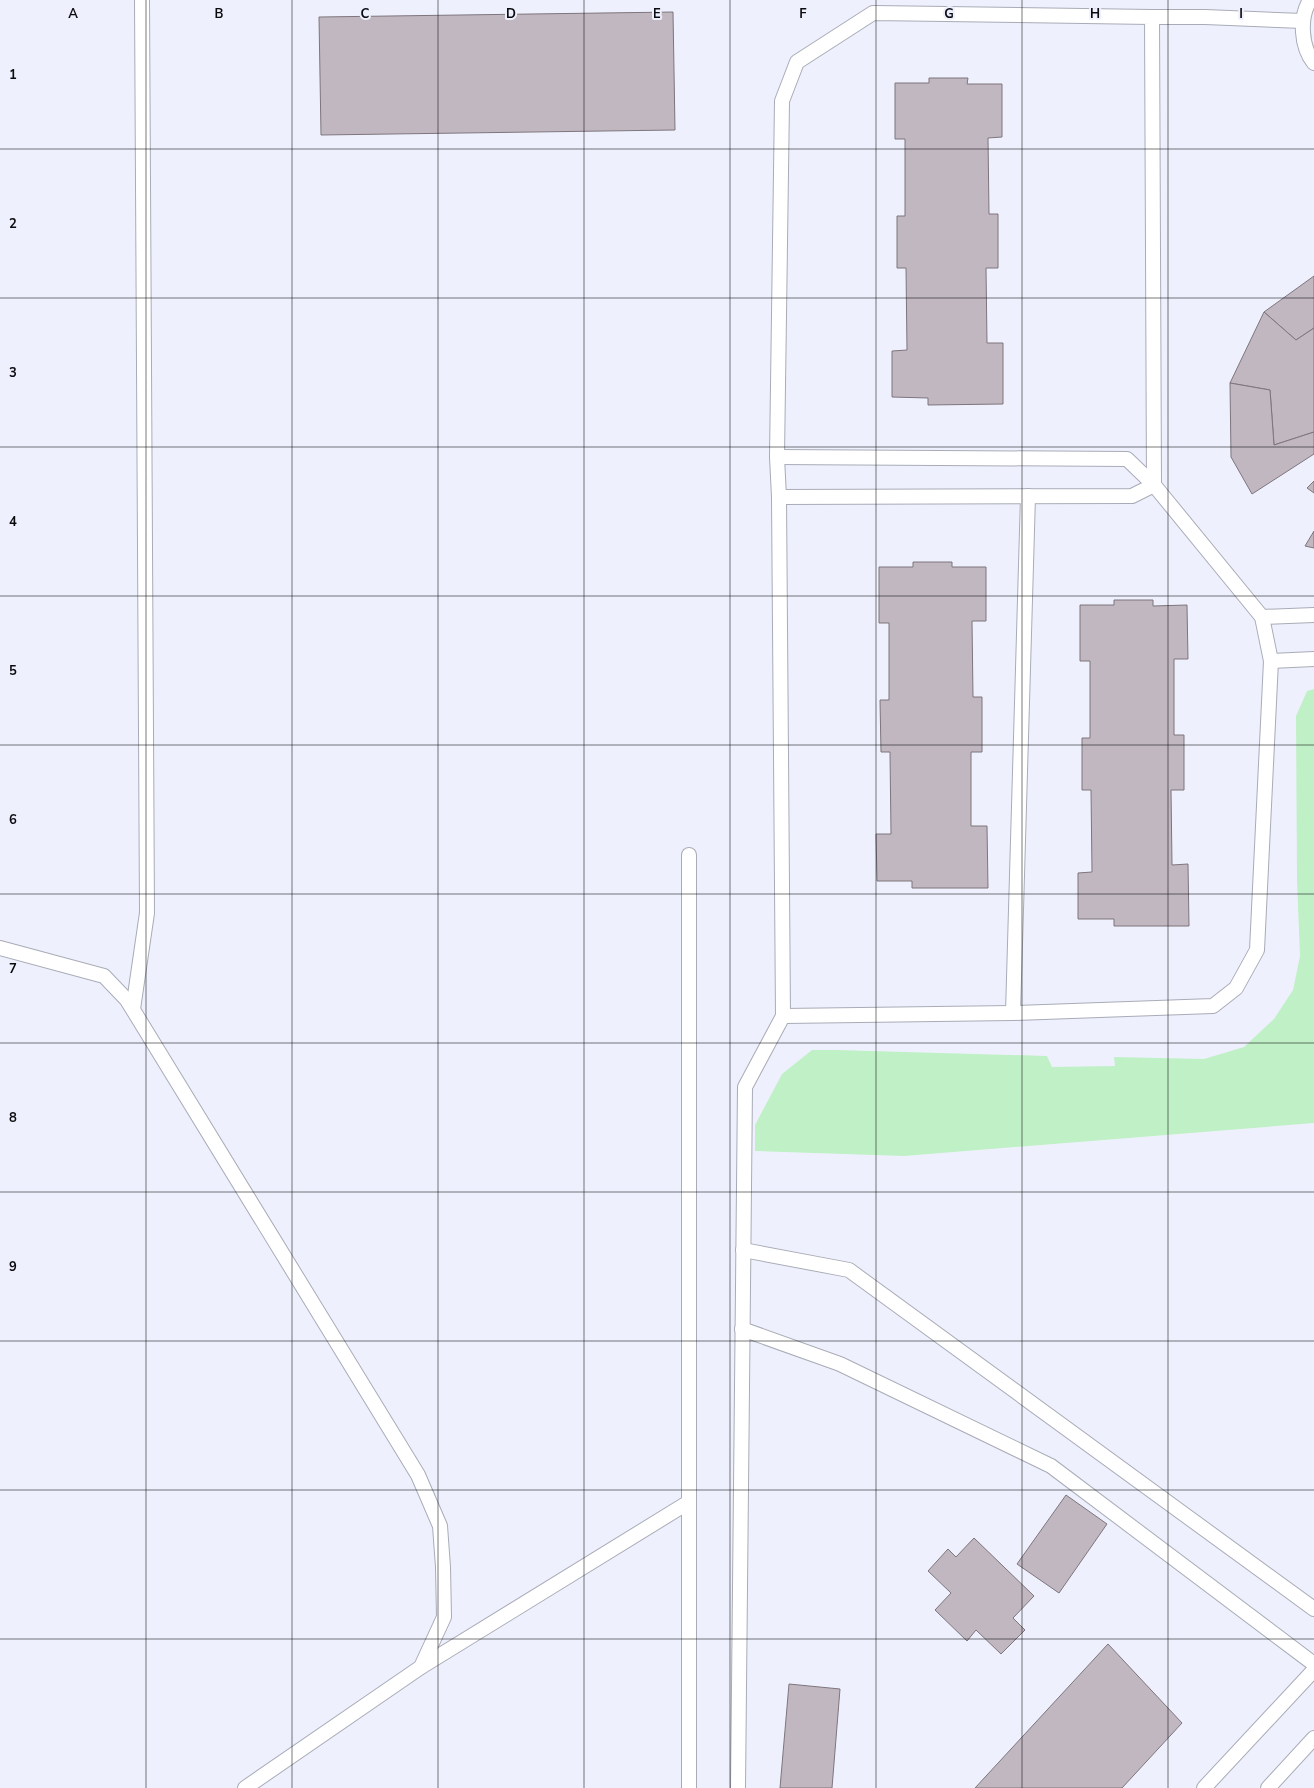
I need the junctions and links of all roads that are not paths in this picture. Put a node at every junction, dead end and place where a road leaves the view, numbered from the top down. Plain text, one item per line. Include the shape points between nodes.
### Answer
1 (142, 0) edge
2 (1310, 0) edge
3 (1152, 17) junction
4 (1303, 21) junction
5 (1314, 63) edge
6 (777, 457) junction
7 (1154, 485) junction
8 (1028, 496) junction
9 (779, 498) junction
10 (1314, 615) edge
11 (1262, 617) junction
12 (1314, 659) edge
13 (1271, 661) junction
14 (688, 855) dead end
15 (0, 948) edge
16 (133, 1009) junction
17 (1013, 1013) junction
18 (783, 1016) junction
19 (743, 1250) junction
20 (742, 1329) junction
21 (689, 1502) junction
22 (1314, 1609) edge
23 (1314, 1664) edge
24 (421, 1667) junction
25 (1314, 1670) edge
26 (1314, 1738) edge
27 (245, 1788) edge
28 (689, 1788) edge
29 (738, 1788) edge
30 (1204, 1788) edge
31 (1268, 1788) edge

1 - 16 lane via 147,913
2 - 4 lane
3 - 4 lane
3 - 6 lane via 873,14 797,62 782,101
3 - 7 lane
4 - 5 lane via 1304,40
6 - 7 lane via 1127,460
6 - 9 lane
7 - 8 lane via 1132,496
7 - 11 lane
8 - 9 lane
8 - 17 lane
9 - 18 lane
10 - 11 lane
11 - 13 lane
12 - 13 lane
13 - 17 lane via 1258,950 1236,988 1212,1006
14 - 21 lane
15 - 16 lane via 104,976
16 - 24 lane via 418,1475 440,1526 444,1617
17 - 18 lane
18 - 19 lane via 745,1087
19 - 20 lane
19 - 22 lane via 849,1270
20 - 23 lane via 840,1364 1051,1466
20 - 29 lane
21 - 24 lane
21 - 28 lane
24 - 27 lane
25 - 30 lane
26 - 31 lane

